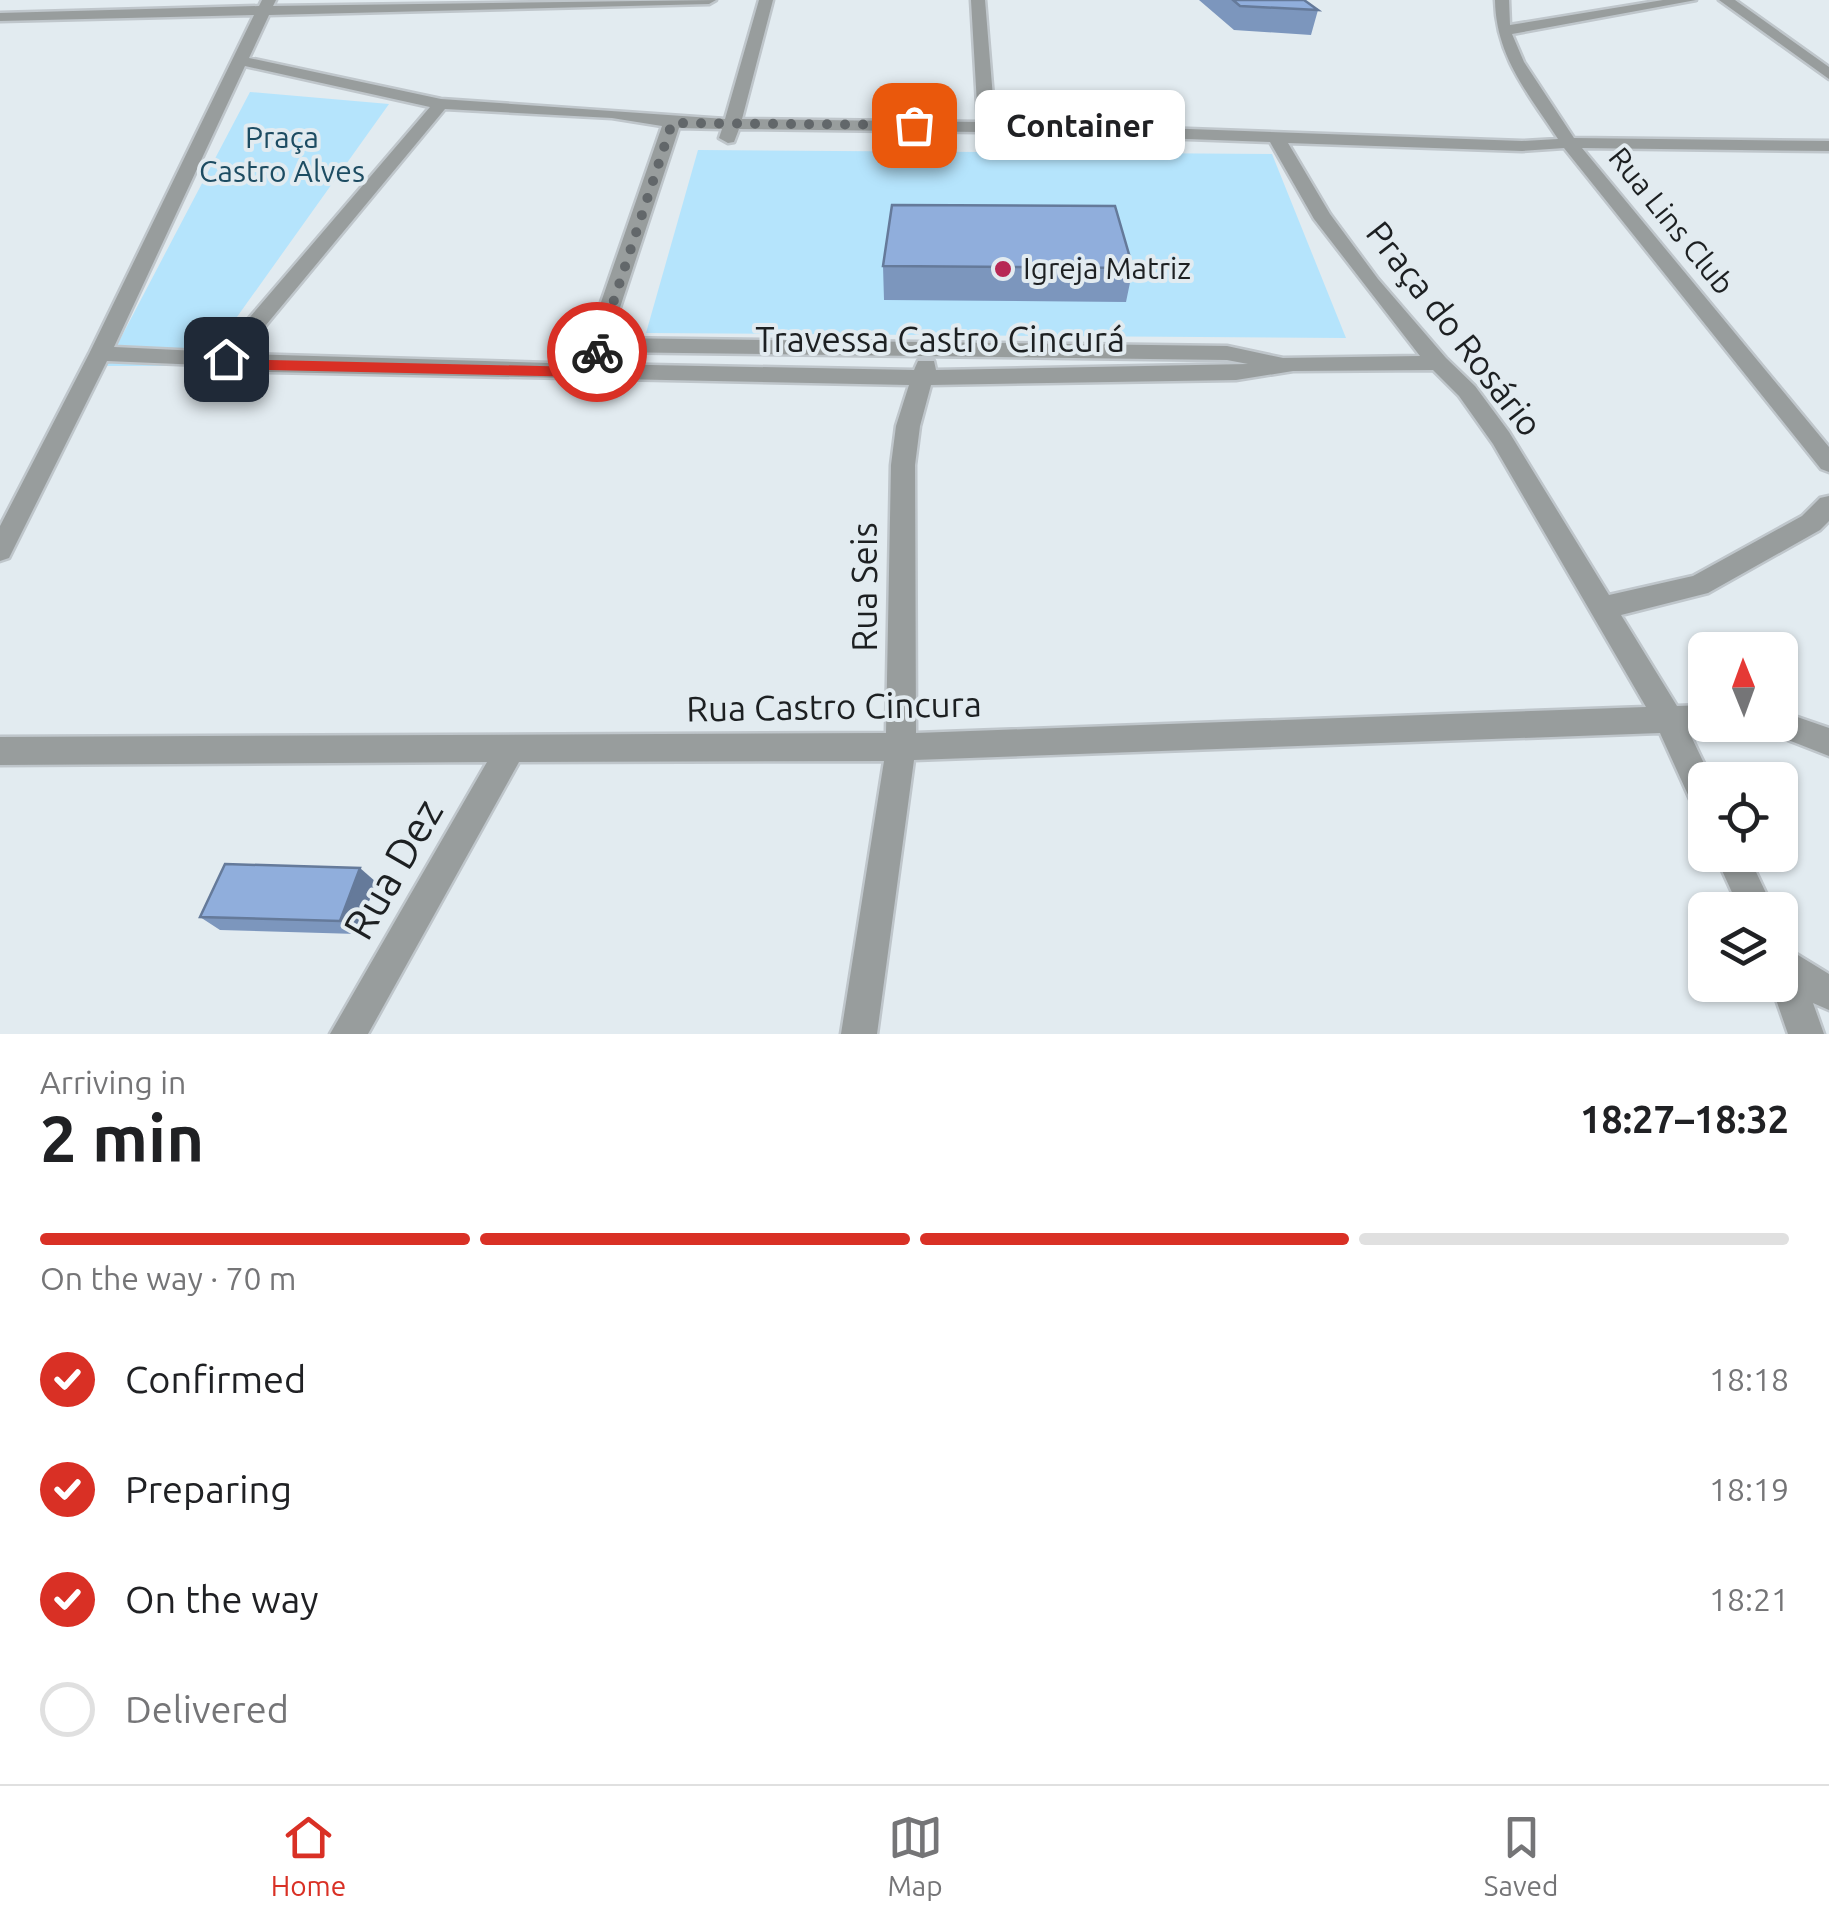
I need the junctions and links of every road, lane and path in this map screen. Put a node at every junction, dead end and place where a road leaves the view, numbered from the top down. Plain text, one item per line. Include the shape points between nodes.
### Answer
1 (708, 0) edge
2 (766, 0) edge
3 (978, 0) edge
4 (1502, 0) edge
5 (1689, 0) edge
6 (1726, 0) edge
7 (268, 4) edge
8 (0, 17) edge
9 (1503, 31) junction
10 (239, 60) junction
11 (1829, 74) edge
12 (442, 104) junction
13 (680, 123) junction
14 (730, 130) junction
15 (987, 134) junction
16 (1276, 138) junction
17 (1569, 142) junction
18 (1829, 146) edge
19 (600, 345) junction
20 (934, 351) junction
21 (100, 354) junction
22 (226, 359) junction
23 (1438, 363) junction
24 (1293, 364) junction
25 (586, 372) junction
26 (919, 378) junction
27 (1829, 463) edge
28 (1829, 505) edge
29 (0, 550) edge
30 (1606, 608) junction
31 (1668, 718) junction
32 (1688, 718) edge
33 (1798, 731) edge
34 (1829, 742) edge
35 (901, 746) junction
36 (512, 747) junction
37 (0, 752) edge
38 (1688, 762) edge
39 (1798, 974) edge
40 (1829, 994) edge
41 (1795, 1002) edge
42 (348, 1034) edge
43 (860, 1034) edge
44 (1806, 1034) edge

1 - 7 street
2 - 14 street
3 - 15 street
4 - 9 street, Rua Lins Club
5 - 9 street
6 - 11 street
7 - 8 street
7 - 10 street
9 - 17 street, Rua Lins Club
10 - 12 street
10 - 21 street
12 - 13 street
12 - 22 street
13 - 14 street
13 - 19 street
14 - 15 street
15 - 16 street via 1154,145
16 - 17 street
16 - 23 street, Praça do Rosário via 1321,215
17 - 18 street
17 - 27 street, Rua Lins Club
19 - 20 street, Travessa Castro Cincurá
19 - 25 street
20 - 24 street, Travessa Castro Cincurá via 1228,352
20 - 26 street, Rua Seis
21 - 22 street, Travessa Castro Cincurá
21 - 29 street
22 - 25 street, Travessa Castro Cincurá
23 - 24 street, Travessa Castro Cincurá
23 - 30 street, Praça do Rosário via 1501,438
24 - 26 street, Travessa Castro Cincurá via 1236,373
25 - 26 street, Travessa Castro Cincurá
26 - 35 street, Rua Seis via 903,464
28 - 30 street via 1811,523 1699,584
30 - 31 street, Praça do Rosário
31 - 32 street, Rua Castro Cincura
31 - 35 street, Rua Castro Cincura
31 - 38 street, Praça do Rosário
33 - 34 street
35 - 36 street, Rua Castro Cincura
35 - 43 street, Rua Seis
36 - 37 street, Rua Castro Cincura
36 - 42 street, Rua Dez
39 - 40 street
41 - 44 street

